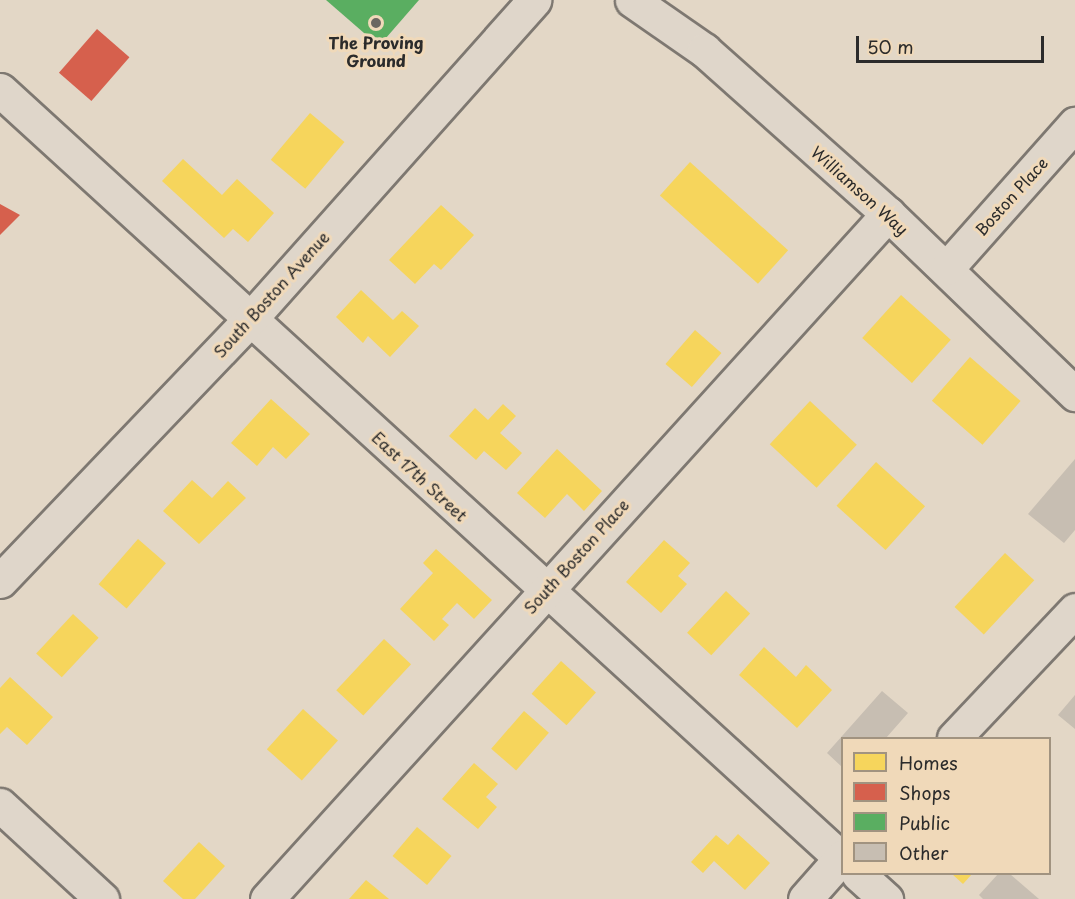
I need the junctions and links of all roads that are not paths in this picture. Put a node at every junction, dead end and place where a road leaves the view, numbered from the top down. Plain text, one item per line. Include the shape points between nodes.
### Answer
1 (534, 0) edge
2 (632, 0) edge
3 (0, 90) edge
4 (1075, 124) edge
5 (888, 214) junction
6 (947, 268) junction
7 (251, 318) junction
8 (1075, 394) edge
9 (0, 580) edge
10 (544, 591) junction
11 (1075, 610) edge
12 (955, 737) edge
13 (0, 805) edge
14 (841, 858) edge
15 (841, 867) edge
16 (860, 875) edge
17 (102, 899) edge
18 (267, 899) edge
19 (805, 899) edge
20 (886, 899) edge

1 - 7 street, South Boston Avenue
2 - 5 street, Williamson Way via 704,50
3 - 7 street, East 17th Street
4 - 6 street, Boston Place
5 - 6 street, Williamson Way
5 - 10 street, South Boston Place
6 - 8 street, Williamson Way
7 - 9 street, South Boston Avenue
7 - 10 street, East 17th Street
10 - 14 street, East 17th Street
10 - 18 street, South Boston Place
11 - 12 street
13 - 17 street
15 - 19 street
16 - 20 street, East 17th Street

